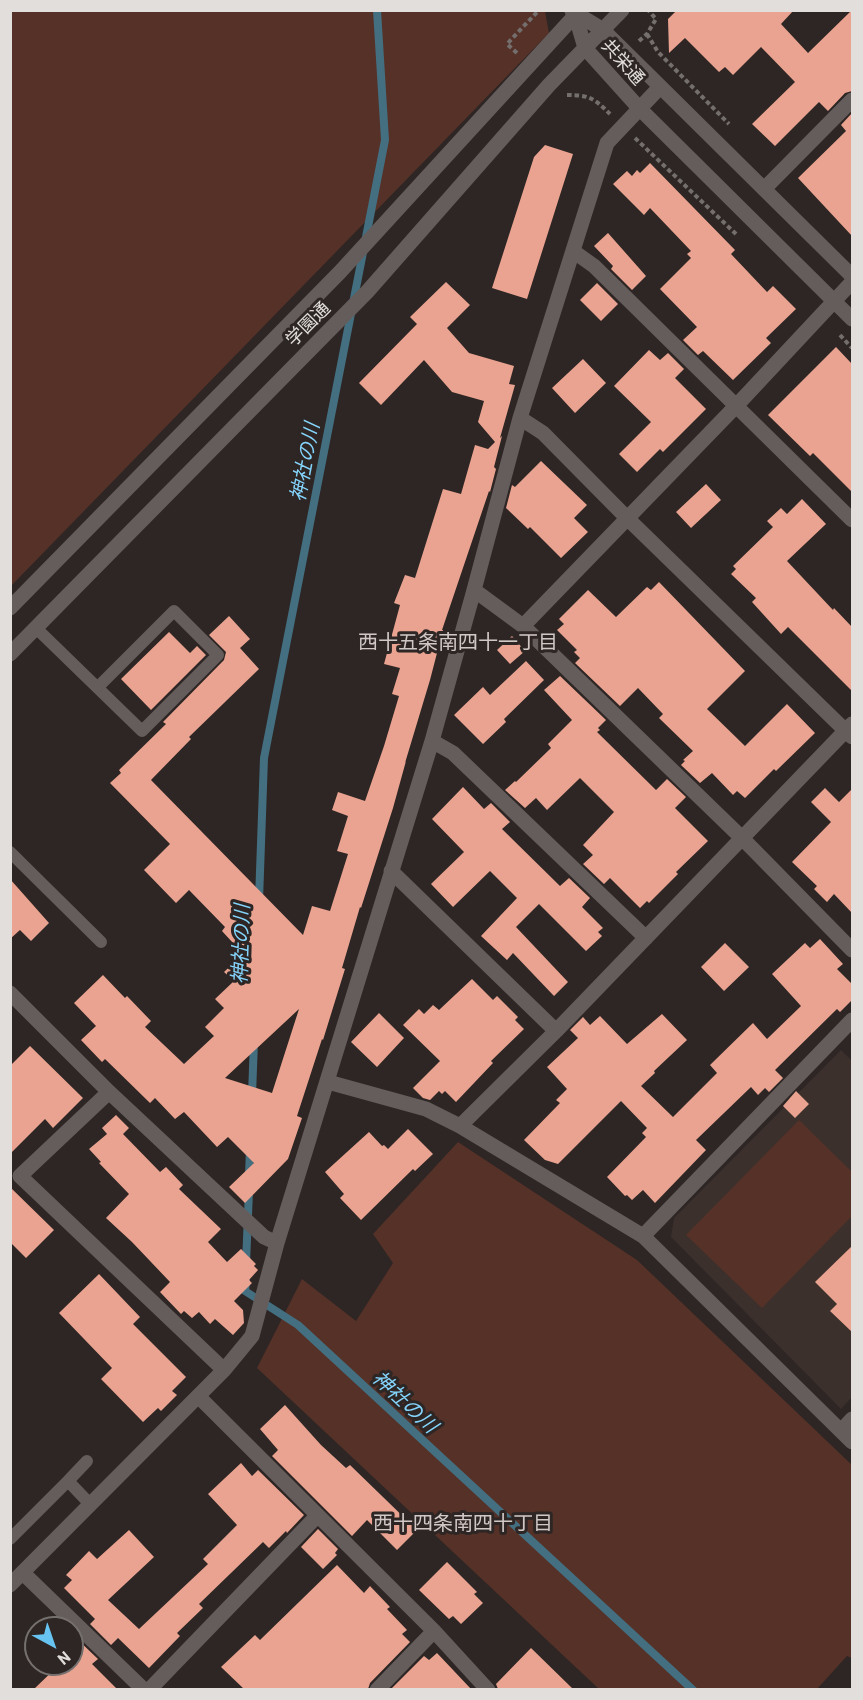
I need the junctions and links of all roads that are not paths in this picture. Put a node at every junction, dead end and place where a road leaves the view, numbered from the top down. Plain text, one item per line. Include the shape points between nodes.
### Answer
1 (622, 10) edge
2 (576, 12) edge
3 (603, 30) junction
4 (585, 48) junction
5 (660, 87) junction
6 (852, 100) edge
7 (639, 108) junction
8 (765, 189) junction
9 (573, 251) junction
10 (852, 276) edge
11 (852, 282) edge
12 (834, 302) junction
13 (852, 319) edge
14 (737, 405) junction
15 (520, 418) junction
16 (627, 518) junction
17 (852, 520) edge
18 (474, 590) junction
19 (10, 608) edge
20 (523, 626) junction
21 (36, 628) junction
22 (10, 654) edge
23 (98, 687) junction
24 (850, 730) edge
25 (432, 741) junction
26 (743, 839) junction
27 (10, 852) edge
28 (391, 872) junction
29 (646, 938) junction
30 (101, 942) dead end
31 (852, 950) edge
32 (10, 993) edge
33 (852, 1020) edge
34 (556, 1031) junction
35 (328, 1082) junction
36 (109, 1092) junction
37 (460, 1126) junction
38 (643, 1236) junction
39 (277, 1243) junction
40 (224, 1370) junction
41 (198, 1396) junction
42 (852, 1419) edge
43 (841, 1431) junction
44 (852, 1442) edge
45 (87, 1461) dead end
46 (68, 1481) junction
47 (90, 1504) junction
48 (317, 1516) junction
49 (10, 1539) edge
50 (23, 1573) junction
51 (10, 1585) edge
52 (434, 1631) junction
53 (144, 1689) edge
54 (149, 1689) edge
55 (377, 1689) edge
56 (488, 1689) edge

1 - 3 street, 学園通
2 - 3 street, 共栄通
2 - 4 street, 共栄通
2 - 19 street, 学園通 via 340,272
3 - 4 street, 学園通
3 - 5 street, 共栄通
4 - 7 street, 共栄通
4 - 21 street, 学園通 via 367,292
5 - 7 street
5 - 8 street, 共栄通
6 - 8 street
7 - 9 street via 607,143
7 - 12 street, 共栄通
8 - 10 street, 共栄通
9 - 14 street via 594,266
9 - 15 street
11 - 12 street
12 - 13 street, 共栄通
12 - 14 street
14 - 16 street
14 - 17 street
15 - 16 street via 543,433
15 - 18 street
16 - 20 street
16 - 24 street
18 - 20 street
18 - 25 street
20 - 26 street
21 - 22 street, 学園通
21 - 23 lane
23 - 23 lane via 174,612 218,655 142,731
24 - 26 street
25 - 28 street
25 - 29 street via 453,753
26 - 29 street
26 - 31 street
27 - 30 lane
28 - 34 street
28 - 35 street
29 - 34 street
32 - 36 street
33 - 38 street
34 - 37 street
35 - 37 street via 426,1109
35 - 39 street
36 - 39 street via 264,1237
36 - 40 street via 20,1176
37 - 38 street
38 - 43 street
39 - 40 street via 252,1336
40 - 41 street
41 - 47 street
41 - 48 street
42 - 43 street
43 - 44 street
45 - 46 lane
46 - 47 lane
46 - 49 lane
47 - 50 street
48 - 52 street
48 - 54 street
50 - 51 street
50 - 53 street
52 - 55 street
52 - 56 street

